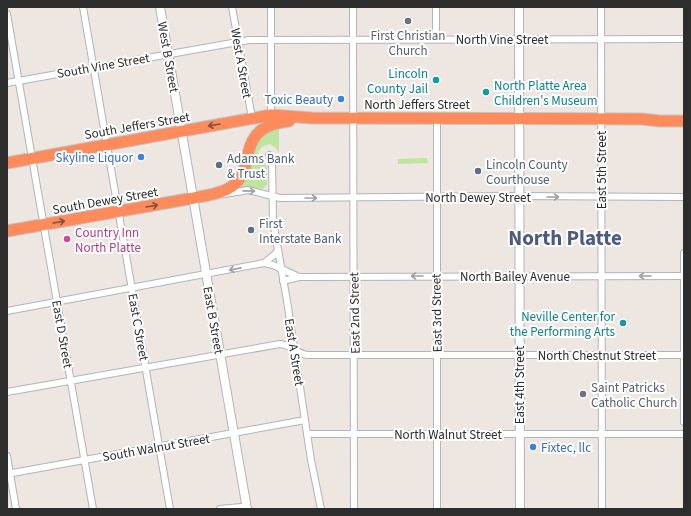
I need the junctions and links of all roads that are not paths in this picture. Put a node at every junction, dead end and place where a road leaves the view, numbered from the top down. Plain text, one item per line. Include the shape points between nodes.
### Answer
1 (83, 7) edge
2 (160, 7) edge
3 (232, 7) edge
4 (271, 7) edge
5 (353, 7) edge
6 (436, 7) edge
7 (519, 7) edge
8 (601, 7) edge
9 (7, 14) edge
10 (271, 39) junction
11 (353, 39) junction
12 (436, 39) junction
13 (519, 39) junction
14 (601, 39) junction
15 (684, 39) edge
16 (238, 41) junction
17 (168, 54) junction
18 (93, 67) junction
19 (18, 80) junction
20 (7, 82) edge
21 (271, 115) junction
22 (684, 115) edge
23 (252, 118) junction
24 (312, 118) junction
25 (353, 118) junction
26 (437, 118) junction
27 (519, 118) junction
28 (602, 118) junction
29 (642, 118) junction
30 (684, 121) edge
31 (182, 131) junction
32 (106, 145) junction
33 (269, 154) dead end
34 (32, 159) junction
35 (7, 163) edge
36 (228, 188) joint
37 (207, 195) junction
38 (272, 195) junction
39 (519, 196) junction
40 (436, 197) junction
41 (601, 197) junction
42 (194, 198) junction
43 (354, 198) junction
44 (684, 198) edge
45 (118, 212) junction
46 (43, 224) junction
47 (7, 231) edge
48 (278, 250) junction
49 (684, 253) edge
50 (264, 264) junction
51 (280, 268) junction
52 (206, 274) junction
53 (436, 276) junction
54 (519, 276) junction
55 (602, 276) junction
56 (684, 276) edge
57 (299, 277) junction
58 (353, 277) junction
59 (283, 281) junction
60 (132, 288) junction
61 (57, 302) junction
62 (7, 311) edge
63 (295, 350) junction
64 (220, 355) junction
65 (437, 355) junction
66 (602, 355) junction
67 (684, 355) edge
68 (354, 356) junction
69 (519, 356) junction
70 (146, 367) junction
71 (71, 380) junction
72 (7, 392) edge
73 (305, 420) junction
74 (684, 422) edge
75 (234, 433) junction
76 (307, 434) junction
77 (354, 434) junction
78 (437, 434) junction
79 (519, 434) junction
80 (602, 434) junction
81 (684, 434) edge
82 (159, 447) junction
83 (7, 456) edge
84 (84, 460) junction
85 (8, 473) edge
86 (16, 509) edge
87 (93, 509) edge
88 (170, 509) edge
89 (220, 509) edge
90 (246, 509) edge
91 (320, 509) edge
92 (354, 509) edge
93 (437, 509) edge
94 (520, 509) edge
95 (602, 509) edge

1 - 18 street, East C Street
2 - 17 street, West B Street
3 - 16 street, West A Street
4 - 10 street
5 - 11 street, East 2nd Street
6 - 12 street
7 - 13 street, East 4th Street
8 - 14 street, East 5th Street
9 - 19 street, East D Street
10 - 11 street, North Vine Street
10 - 16 street, South Vine Street
10 - 21 street
11 - 12 street, North Vine Street
11 - 25 street, East 2nd Street
12 - 13 street, North Vine Street
13 - 14 street, North Vine Street
13 - 27 street, East 4th Street
14 - 15 street, North Vine Street
14 - 28 street, East 5th Street
16 - 17 street, South Vine Street
16 - 23 street, West A Street
17 - 18 street, South Vine Street
17 - 31 street, West B Street
18 - 19 street, South Vine Street
18 - 32 street, East C Street
19 - 20 street, South Vine Street
19 - 34 street, East D Street
21 - 23 highway, South Jeffers Street
21 - 24 highway, North Jeffers Street
22 - 29 highway, North Jeffers Street
23 -> 31 highway, South Jeffers Street
24 - 25 highway, North Jeffers Street
24 - 36 highway, North Jeffers Street via 274,123 258,132 251,144 242,174 237,182
25 - 26 highway, North Jeffers Street
25 - 43 street, East 2nd Street
26 - 27 highway, North Jeffers Street
26 - 40 street, East 3rd Street
27 - 28 highway, North Jeffers Street
27 - 39 street, East 4th Street
28 - 29 highway, North Jeffers Street
28 - 41 street, East 5th Street
29 - 30 highway, North Jeffers Street
31 - 32 highway, South Jeffers Street
31 - 42 street, East B Street
32 - 34 highway, South Jeffers Street
32 - 45 street, East C Street
33 - 38 street, East A Street via 272,161
34 - 35 highway, South Jeffers Street
34 - 46 street, East D Street
36 - 37 highway, South Dewey Street
37 -> 38 street, South Dewey Street via 248,190
37 - 42 highway, South Dewey Street
38 -> 43 street, North Dewey Street via 280,198
38 - 48 street, East A Street
39 - 40 street, North Dewey Street
39 -> 41 street, North Dewey Street
39 - 54 street, East 4th Street
40 - 43 street, North Dewey Street
40 - 53 street, East 3rd Street
41 - 44 street, North Dewey Street
41 - 55 street, East 5th Street
45 -> 42 highway, South Dewey Street
42 - 52 street, East B Street
43 - 58 street, East 2nd Street
46 -> 45 highway, South Dewey Street
45 - 60 street, East C Street
46 - 47 highway, South Dewey Street
46 - 61 street, East D Street
48 - 50 street
48 - 51 street, East A Street
49 - 56 street
50 - 51 street, North Bailey Avenue
50 -> 52 street
51 - 57 street, North Bailey Avenue
51 - 59 street, East A Street
52 - 60 street
52 - 64 street, East B Street
53 - 54 street, North Bailey Avenue
53 -> 58 street, North Bailey Avenue
53 - 65 street, East 3rd Street
54 - 55 street, North Bailey Avenue
54 - 69 street, East 4th Street
56 -> 55 street, North Bailey Avenue
55 - 66 street, East 5th Street
56 - 67 street
57 - 58 street, North Bailey Avenue
57 - 59 street, North Bailey Avenue
58 - 68 street, East 2nd Street
59 - 63 street, East A Street
60 - 61 street
60 - 70 street, East C Street
61 - 62 street
61 - 71 street, East D Street
63 - 64 street, North Chestnut Street via 280,344
63 - 68 street, North Chestnut Street via 299,354 307,355
63 - 73 street, East A Street
64 - 70 street, North Chestnut Street
64 - 75 street, East B Street
65 - 68 street, North Chestnut Street
65 - 69 street, North Chestnut Street
65 - 78 street, East 3rd Street
66 - 67 street, North Chestnut Street
66 - 69 street, North Chestnut Street
66 - 80 street, East 5th Street
67 - 74 street
68 - 77 street, East 2nd Street
69 - 79 street, East 4th Street
70 - 71 street, North Chestnut Street
70 - 82 street, East C Street
71 - 72 street, North Chestnut Street
71 - 84 street, East D Street
73 - 75 street, South Walnut Street
73 - 76 street, East A Street
75 - 82 street, South Walnut Street
75 - 90 street, East B Street
76 - 77 street, North Walnut Street
76 - 91 street, East A Street
77 - 78 street, North Walnut Street
77 - 92 street, East 2nd Street
78 - 79 street, North Walnut Street
78 - 93 street, East 3rd Street
79 - 80 street, North Walnut Street
79 - 94 street, East 4th Street
80 - 81 street, North Walnut Street
80 - 95 street, East 5th Street
82 - 84 street, South Walnut Street
82 - 88 street, East C Street
83 - 85 street
84 - 85 street, South Walnut Street
84 - 87 street, East D Street
85 - 86 street
89 - 90 street

